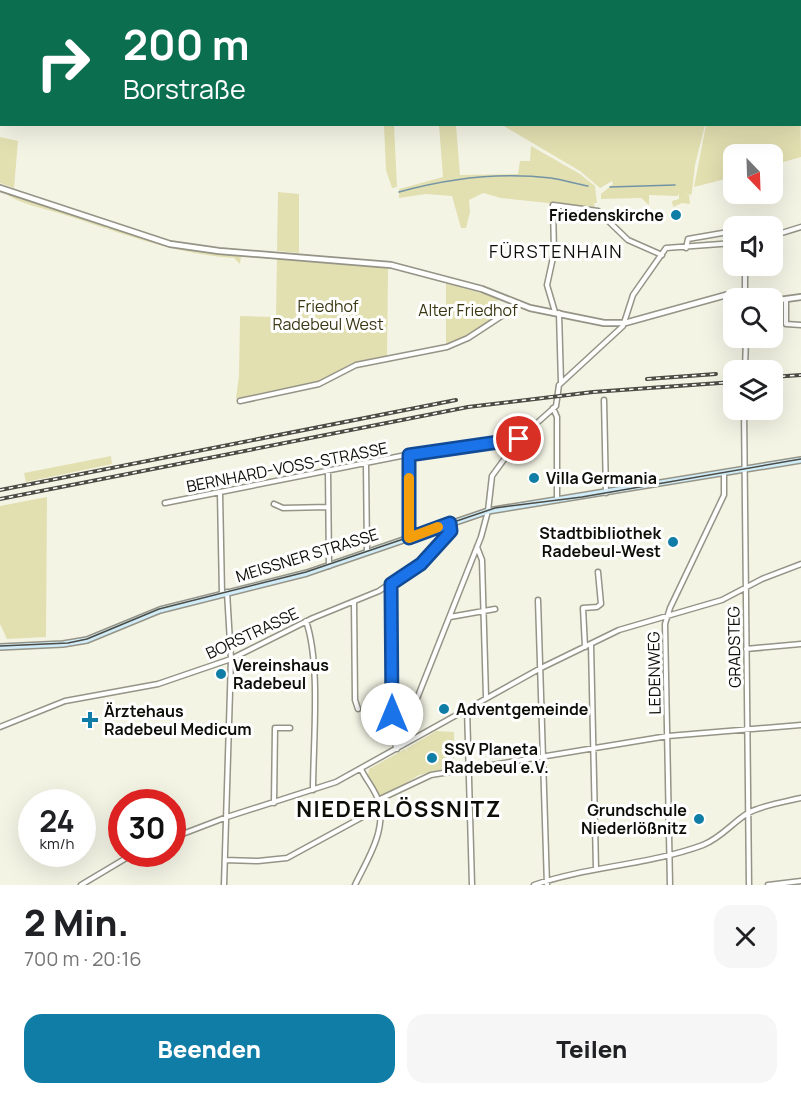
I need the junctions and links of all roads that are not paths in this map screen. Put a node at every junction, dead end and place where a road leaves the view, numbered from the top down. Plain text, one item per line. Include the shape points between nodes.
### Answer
1 (0, 188) edge
2 (801, 227) edge
3 (723, 233) edge
4 (783, 233) edge
5 (723, 244) edge
6 (686, 248) junction
7 (662, 255) junction
8 (723, 296) edge
9 (801, 297) edge
10 (783, 300) edge
11 (786, 300) junction
12 (520, 304) junction
13 (557, 312) junction
14 (625, 323) junction
15 (801, 325) edge
16 (561, 383) junction
17 (604, 400) dead end
18 (240, 401) dead end
19 (553, 408) junction
20 (744, 420) edge
21 (519, 439) junction
22 (409, 455) junction
23 (801, 460) edge
24 (366, 464) junction
25 (744, 470) junction
26 (328, 471) junction
27 (724, 474) junction
28 (220, 493) junction
29 (606, 494) junction
30 (557, 501) junction
31 (165, 503) dead end
32 (274, 504) dead end
33 (328, 507) junction
34 (488, 511) junction
35 (450, 523) junction
36 (409, 538) junction
37 (477, 547) junction
38 (367, 552) junction
39 (801, 564) edge
40 (329, 566) junction
41 (598, 572) dead end
42 (391, 584) junction
43 (746, 588) junction
44 (225, 593) junction
45 (538, 600) dead end
46 (354, 602) junction
47 (495, 609) dead end
48 (483, 611) junction
49 (667, 616) junction
50 (449, 617) junction
51 (306, 621) junction
52 (591, 644) junction
53 (801, 644) edge
54 (0, 647) edge
55 (585, 647) junction
56 (746, 649) junction
57 (231, 659) junction
58 (541, 668) junction
59 (486, 697) junction
60 (467, 708) junction
61 (358, 709) dead end
62 (801, 725) edge
63 (0, 727) edge
64 (290, 728) dead end
65 (747, 728) junction
66 (668, 736) junction
67 (594, 748) junction
68 (397, 749) junction
69 (544, 756) junction
70 (361, 769) junction
71 (470, 769) junction
72 (313, 790) junction
73 (801, 798) edge
74 (378, 800) junction
75 (274, 803) junction
76 (379, 808) junction
77 (748, 813) junction
78 (227, 817) junction
79 (186, 833) edge
80 (670, 854) junction
81 (225, 860) junction
82 (111, 867) edge
83 (596, 869) junction
84 (801, 881) edge
85 (547, 883) edge
86 (81, 885) edge
87 (224, 885) edge
88 (355, 885) edge
89 (472, 885) edge
90 (534, 885) edge
91 (670, 885) edge
92 (749, 885) edge
93 (768, 885) edge

1 - 12 street via 170,244 377,263 482,288
2 - 4 street
3 - 6 street via 688,239
5 - 6 street
6 - 7 street via 666,248
7 - 13 street via 628,240 598,211 553,205 554,253 547,285
7 - 14 street via 633,295
8 - 14 street
9 - 11 street
10 - 11 street
11 - 15 street via 786,324
12 - 13 street
12 - 18 street via 447,347 356,364 319,384
13 - 14 street via 604,323
13 - 16 street
14 - 16 street
16 - 19 street
17 - 29 street
19 - 21 street
19 - 30 street via 557,417
20 - 25 street, GRADSTEG
21 - 22 street, BERNHARD-VOSS-STRASSE
21 - 34 street via 492,476
22 - 24 street, BERNHARD-VOSS-STRASSE
22 - 36 street
23 - 25 main road, MEISSNER STRASSE
24 - 26 street, BERNHARD-VOSS-STRASSE
24 - 38 street
25 - 27 main road, MEISSNER STRASSE
25 - 43 street, GRADSTEG
26 - 28 street, BERNHARD-VOSS-STRASSE
26 - 33 street
27 - 29 main road, MEISSNER STRASSE
27 - 49 street, LEDENWEG via 722,498
28 - 31 street, BERNHARD-VOSS-STRASSE
28 - 44 street
29 - 30 main road, MEISSNER STRASSE
30 - 34 main road, MEISSNER STRASSE
32 - 33 street via 284,508
33 - 40 street
34 - 35 main road, MEISSNER STRASSE
34 - 37 street
35 - 36 main road, MEISSNER STRASSE
35 - 42 street, BORSTRASSE via 451,531 421,564
36 - 38 main road, MEISSNER STRASSE
37 - 48 street via 482,560
37 - 50 street
38 - 40 main road, MEISSNER STRASSE
39 - 43 street
40 - 44 main road, MEISSNER STRASSE
41 - 55 street via 601,604 583,608
42 - 46 street, BORSTRASSE
42 - 68 street via 392,735
43 - 49 street via 722,600
43 - 56 street, GRADSTEG
44 - 54 main road, MEISSNER STRASSE via 160,610 77,642
44 - 57 street
45 - 58 street
46 - 51 street, BORSTRASSE
46 - 61 street
47 - 48 street
48 - 50 street
48 - 59 street
49 - 52 street via 625,628
49 - 66 street, LEDENWEG
50 - 68 street
51 - 57 street, BORSTRASSE
51 - 72 street via 312,638
52 - 55 street
52 - 67 street
53 - 56 street
55 - 58 street
56 - 65 street, GRADSTEG
57 - 63 street, BORSTRASSE via 158,684 65,701
57 - 78 street
58 - 59 street
58 - 69 street
59 - 60 street
60 - 68 street
60 - 71 street
62 - 65 street
64 - 75 street via 275,728
65 - 66 street
65 - 77 street, GRADSTEG
66 - 67 street
66 - 80 street, LEDENWEG
67 - 69 street
67 - 83 street
68 - 70 street
69 - 71 street
69 - 85 street
70 - 72 street
70 - 74 street
71 - 74 street via 419,780
71 - 89 street
72 - 75 street
73 - 77 street
74 - 76 street
75 - 78 street
76 - 81 street via 287,858
76 - 88 street via 378,837
77 - 80 street via 708,843
77 - 92 street, GRADSTEG
78 - 79 street
78 - 81 street
80 - 83 street
80 - 91 street, LEDENWEG
81 - 87 street
82 - 86 street
83 - 85 street
84 - 93 street
85 - 90 street

